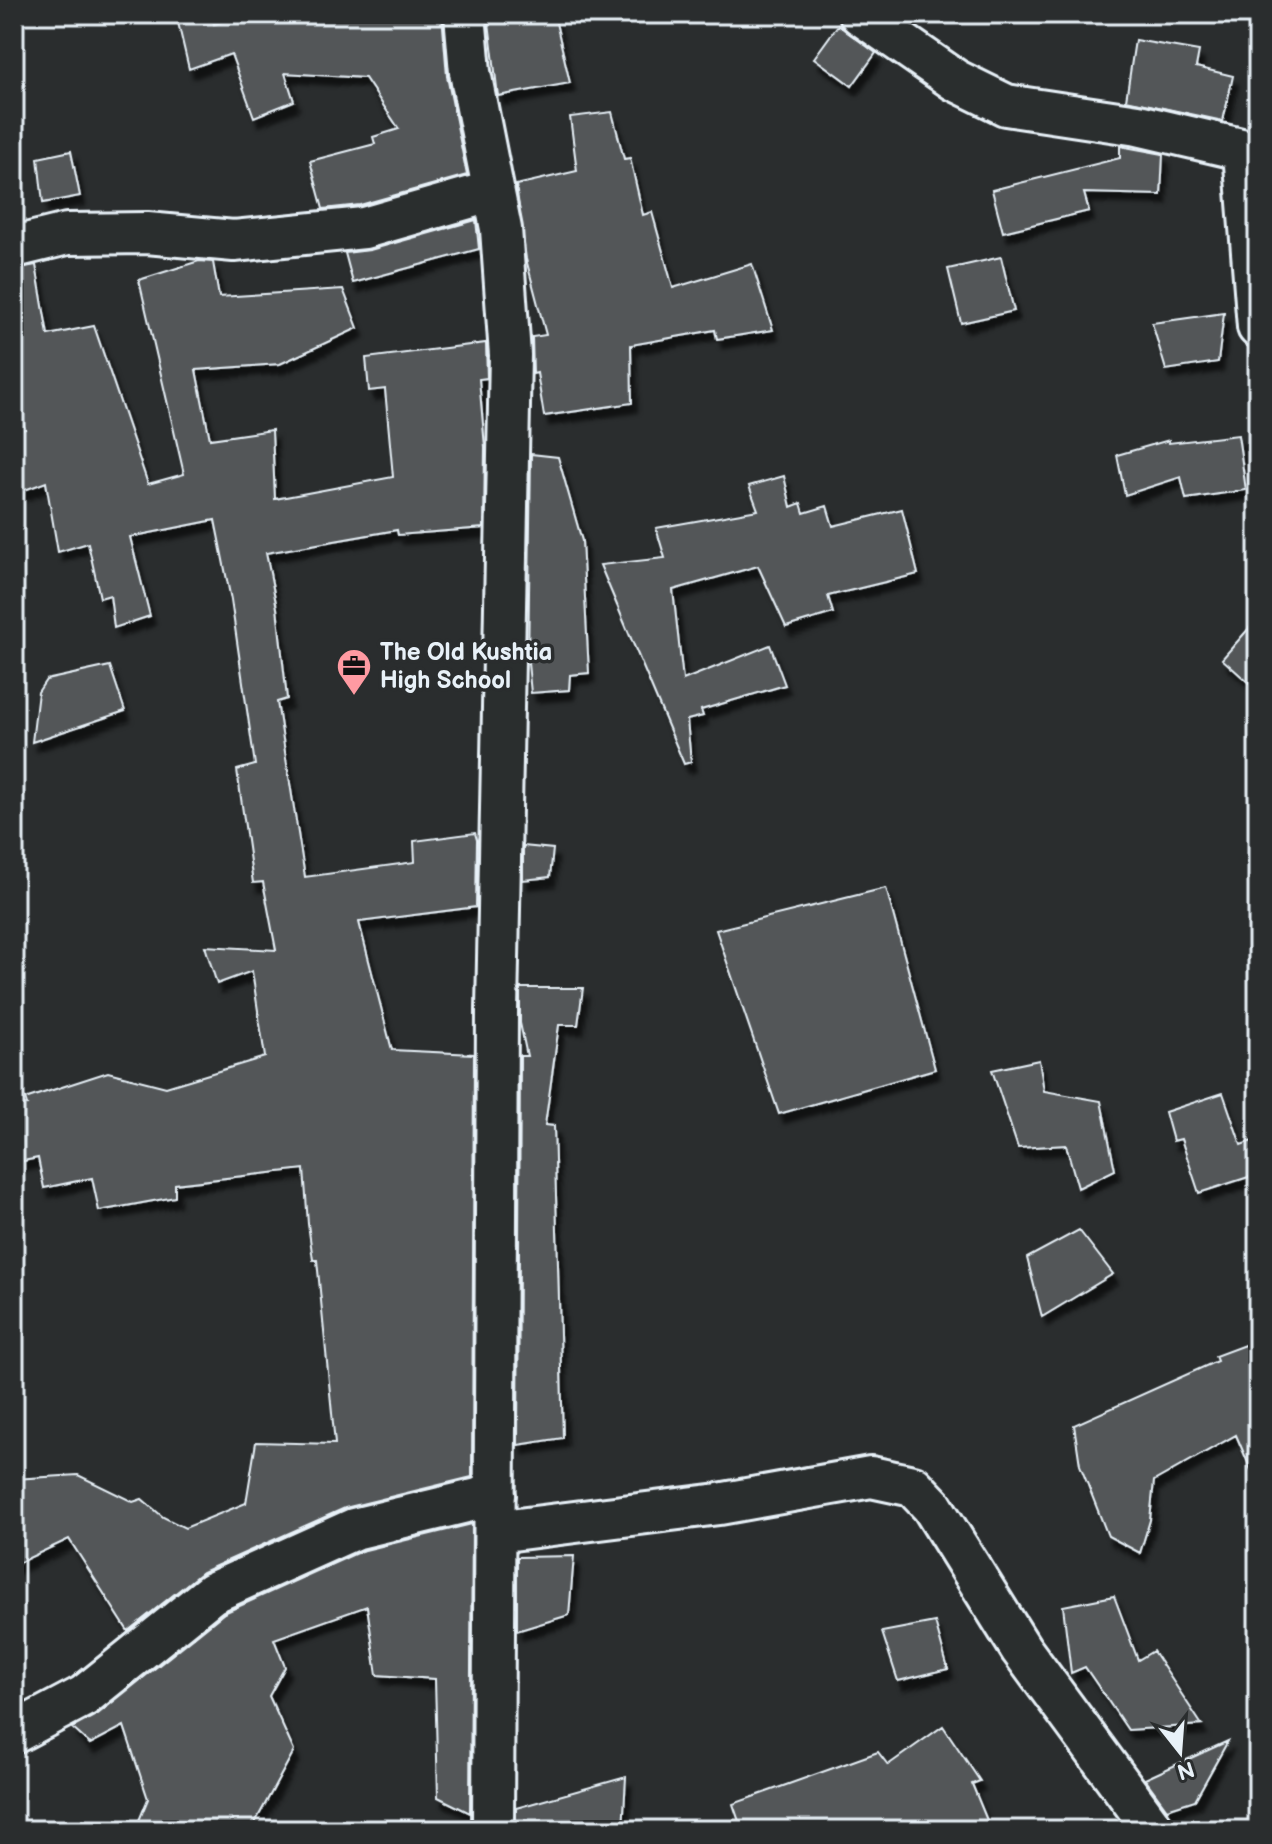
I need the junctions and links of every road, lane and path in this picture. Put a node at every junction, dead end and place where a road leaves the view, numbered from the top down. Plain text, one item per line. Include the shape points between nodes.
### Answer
1 (465, 14) edge
2 (860, 14) edge
3 (1251, 152) edge
4 (493, 191) junction
5 (14, 247) edge
6 (1258, 327) edge
7 (495, 1514) junction
8 (14, 1733) edge
9 (493, 1830) edge
10 (1154, 1830) edge

1 - 4 street via 470,72
2 - 3 street via 955,80 1006,105 1138,125
3 - 6 street
4 - 5 street via 364,228 234,241 147,233 67,234
4 - 7 street via 501,229 510,355 497,1010
7 - 8 street via 354,1529 212,1593 84,1696
7 - 9 street
7 - 10 street via 719,1504 871,1477 913,1486 932,1506 1021,1649

